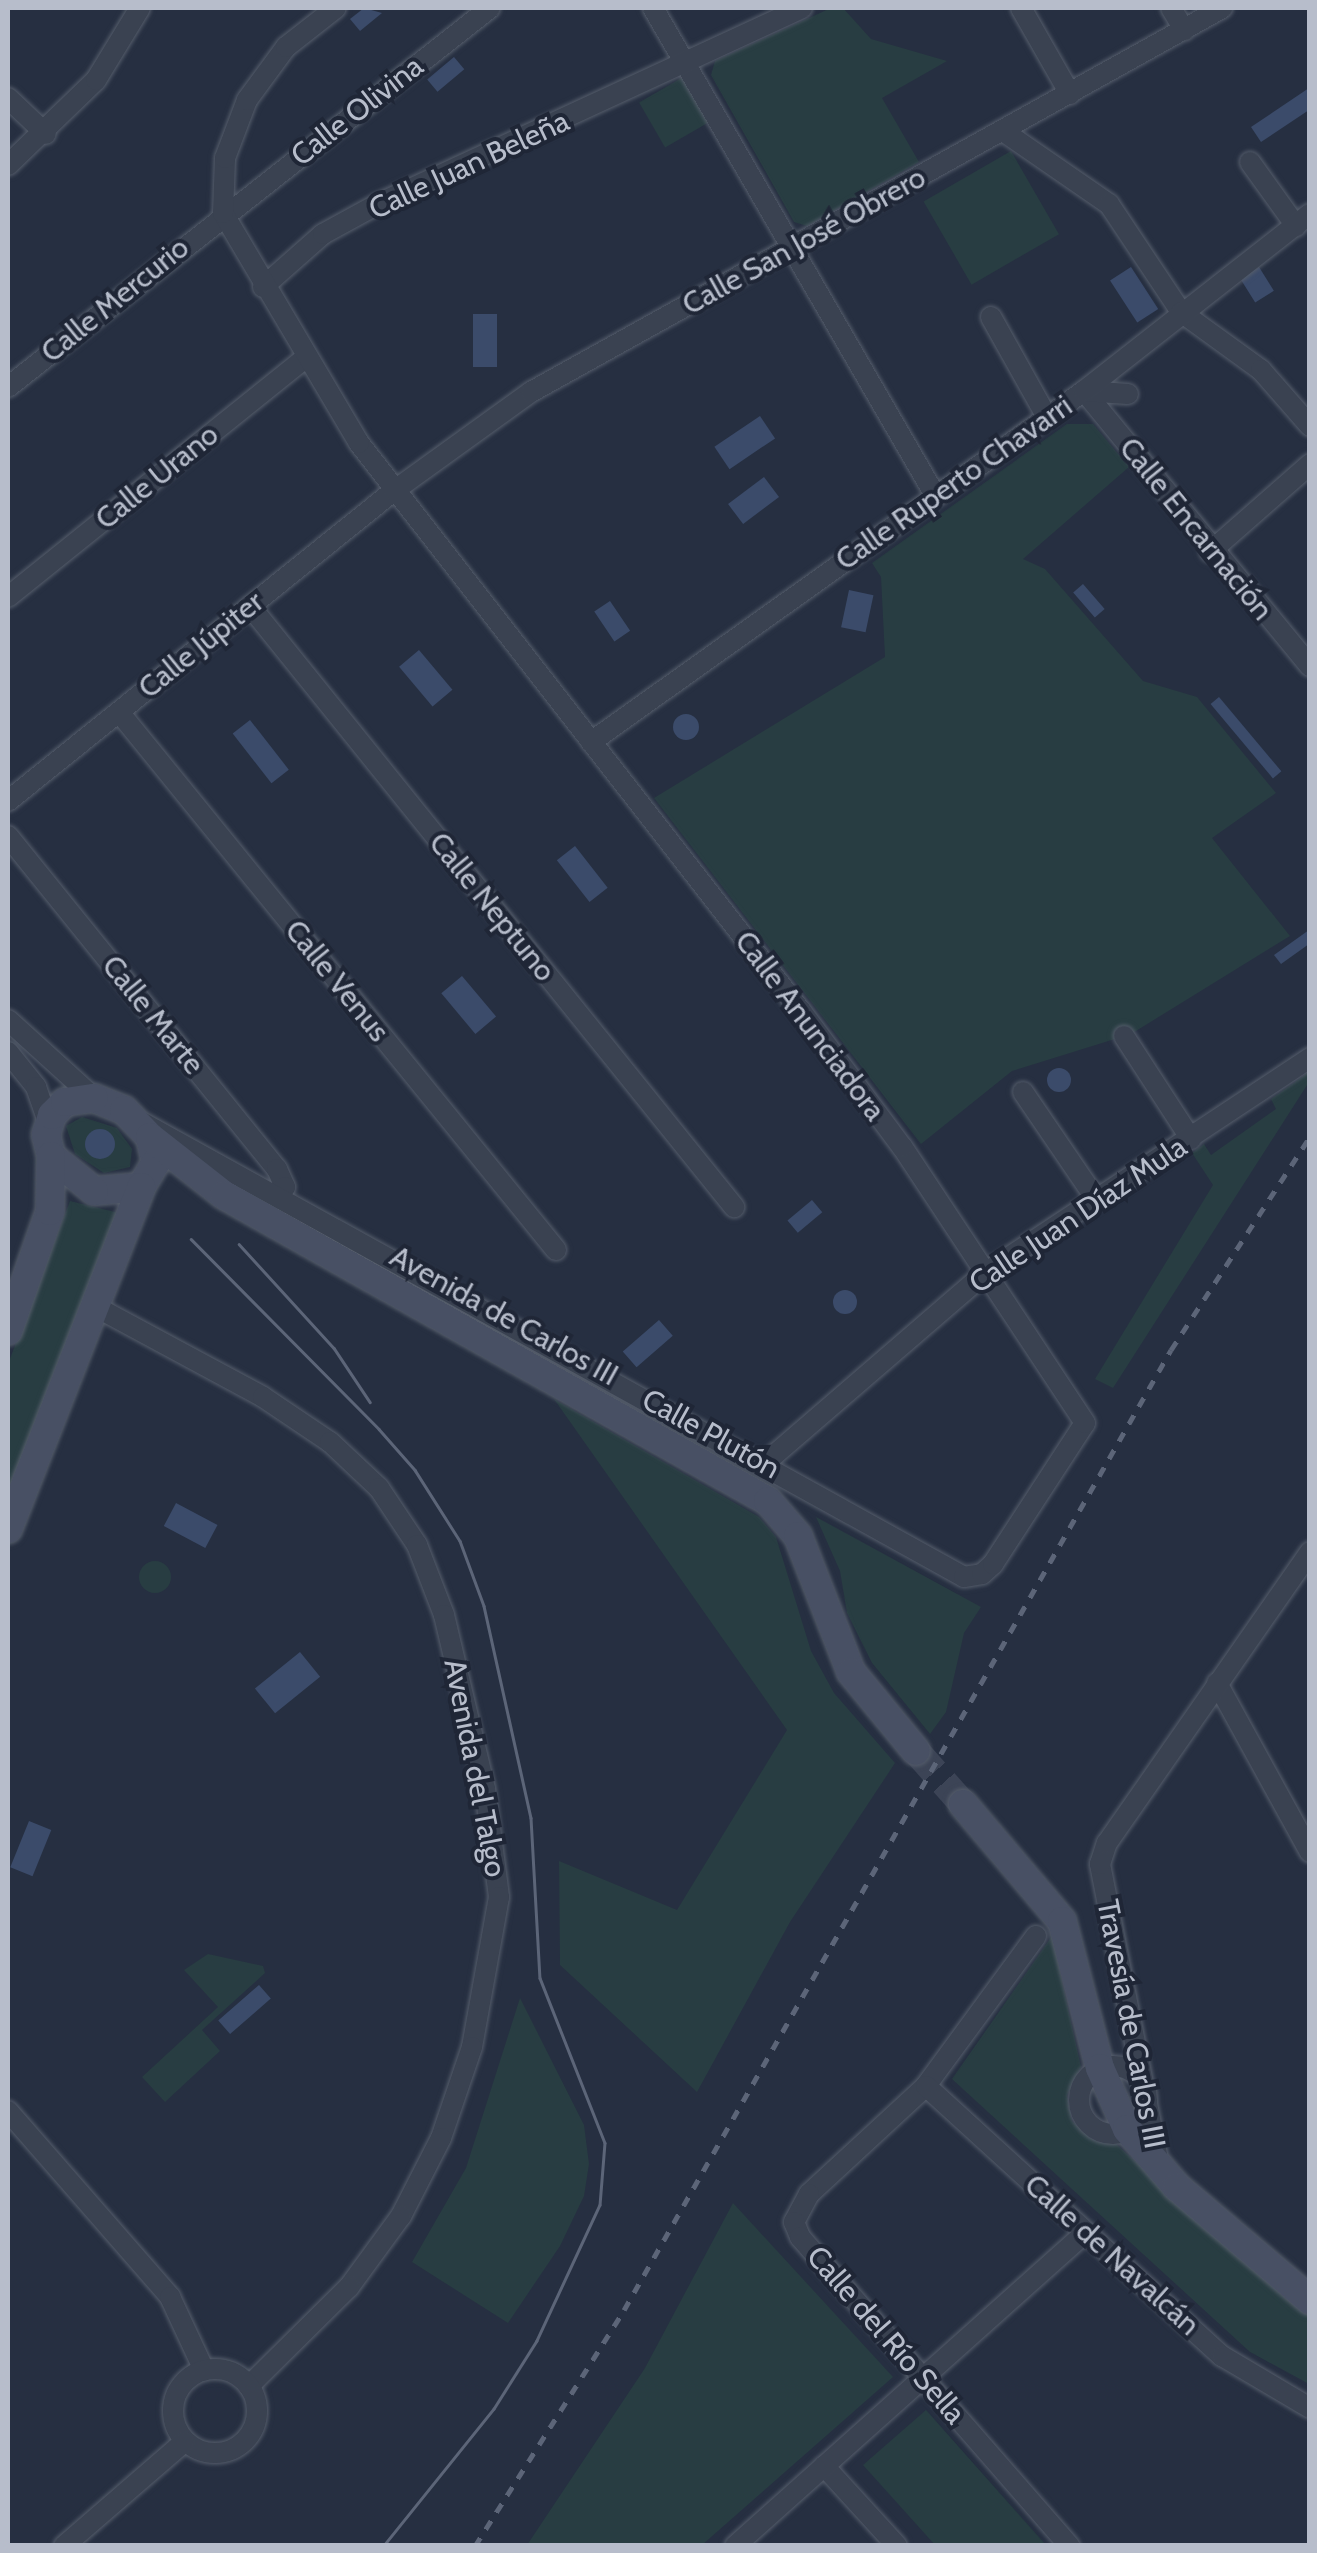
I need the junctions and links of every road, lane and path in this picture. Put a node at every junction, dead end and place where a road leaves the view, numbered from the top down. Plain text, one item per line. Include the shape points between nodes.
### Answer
1 (140, 8) edge
2 (336, 8) edge
3 (490, 8) edge
4 (654, 8) edge
5 (802, 8) edge
6 (1021, 8) edge
7 (1171, 8) edge
8 (1222, 8) edge
9 (1184, 30) junction
10 (687, 63) junction
11 (1070, 94) junction
12 (8, 98) edge
13 (1003, 131) junction
14 (46, 134) junction
15 (1250, 162) dead end
16 (8, 165) edge
17 (223, 213) junction
18 (1303, 220) edge
19 (794, 246) junction
20 (263, 287) junction
21 (1181, 312) junction
22 (991, 317) dead end
23 (307, 358) junction
24 (8, 387) edge
25 (1084, 392) junction
26 (1128, 394) dead end
27 (1047, 418) junction
28 (1310, 426) edge
29 (1310, 464) edge
30 (394, 490) junction
31 (934, 495) junction
32 (1210, 552) junction
33 (8, 598) edge
34 (250, 606) junction
35 (1310, 666) edge
36 (118, 712) junction
37 (590, 742) junction
38 (8, 801) edge
39 (8, 836) edge
40 (8, 1020) edge
41 (1124, 1036) dead end
42 (8, 1052) edge
43 (1310, 1058) edge
44 (1023, 1092) dead end
45 (94, 1098) junction
46 (48, 1121) junction
47 (141, 1128) junction
48 (1191, 1138) junction
49 (51, 1156) junction
50 (144, 1185) junction
51 (275, 1194) junction
52 (224, 1195) junction
53 (1096, 1199) junction
54 (734, 1208) dead end
55 (556, 1250) dead end
56 (985, 1273) junction
57 (98, 1308) junction
58 (8, 1330) edge
59 (765, 1462) junction
60 (8, 1529) edge
61 (1310, 1552) edge
62 (973, 1578) joint
63 (1217, 1682) junction
64 (916, 1751) tunnel mouth
65 (963, 1804) tunnel mouth
66 (1310, 1852) edge
67 (1036, 1936) dead end
68 (1100, 2068) junction
69 (926, 2086) junction
70 (1148, 2096) junction
71 (8, 2111) edge
72 (1127, 2129) junction
73 (1159, 2167) junction
74 (1086, 2232) junction
75 (1310, 2300) edge
76 (204, 2370) junction
77 (923, 2378) junction
78 (249, 2386) junction
79 (1310, 2408) edge
80 (184, 2442) junction
81 (824, 2466) junction
82 (64, 2546) edge
83 (735, 2546) edge
84 (897, 2546) edge
85 (1070, 2546) edge

1 - 14 street via 96,80
2 - 17 street via 286,47 248,100 225,158
3 - 17 street, Calle Olivina
4 - 10 street
5 - 10 street, Calle Juan Beleña
6 - 11 street
7 - 9 street
8 - 9 street, Calle San José Obrero
9 - 11 street, Calle San José Obrero
10 - 19 street
10 - 20 street, Calle Juan Beleña via 378,204 323,234
11 - 13 street, Calle San José Obrero
12 - 14 street
13 - 19 street, Calle San José Obrero
13 - 21 street via 1109,204
14 - 16 street
15 - 18 street
17 - 20 street, Calle Anunciadora
17 - 24 street, Calle Mercurio
18 - 21 street, Calle Ruperto Chavarri
19 - 30 street, Calle San José Obrero via 531,392
19 - 31 street
20 - 23 street, Calle Anunciadora
21 - 25 street, Calle Ruperto Chavarri
21 - 28 street via 1261,370
22 - 27 street
23 - 30 street, Calle Anunciadora
23 - 33 street, Calle Urano
25 - 26 street
25 - 27 street, Calle Ruperto Chavarri
25 - 32 street, Calle Encarnación
27 - 31 street, Calle Ruperto Chavarri
29 - 32 street
30 - 34 street, Calle Júpiter
30 - 37 street, Calle Anunciadora
31 - 37 street, Calle Ruperto Chavarri
32 - 35 street, Calle Encarnación
34 - 36 street, Calle Júpiter
34 - 54 street, Calle Neptuno
36 - 38 street, Calle Júpiter
36 - 55 street, Calle Venus
37 - 56 street, Calle Anunciadora via 801,1011
39 - 51 street, Calle Marte via 277,1168 285,1187
40 - 45 street
41 - 48 street
42 - 46 street via 36,1087
43 - 48 street, Calle Juan Díaz Mula
44 - 53 street
45 - 46 street via 65,1102
45 - 47 street
46 - 49 street
47 - 50 street via 156,1162
47 - 51 street, Calle Plutón
47 - 52 street, Avenida de Carlos III
48 - 53 street, Calle Juan Díaz Mula
49 - 50 street via 94,1191 117,1194
49 - 58 street via 46,1229
50 - 52 street, Avenida de Carlos III via 184,1181
50 - 57 street
51 - 59 street, Calle Plutón
52 - 64 street, Avenida de Carlos III via 752,1491 798,1536 845,1661
53 - 56 street, Calle Juan Díaz Mula
56 - 59 street, Calle Juan Díaz Mula
56 - 62 street, Calle Anunciadora via 1085,1423 993,1564
57 - 60 street
57 - 78 street, Avenida del Talgo via 263,1397 330,1442 378,1488 417,1545 444,1615 485,1790 499,1896 472,2047 441,2138 401,2216 349,2287
59 - 62 street, Calle Plutón
61 - 63 street
63 - 66 street
63 - 70 street, Travesía de Carlos III via 1107,1843 1102,1880
65 - 68 street via 1062,1921
67 - 69 street
68 - 70 street via 1132,2072
68 - 72 street
69 - 74 street, Calle de Navalcán
69 - 77 street, Calle del Río Sella via 809,2194 794,2222
70 - 72 street via 1145,2113
70 - 73 street, Travesía de Carlos III
71 - 76 street via 170,2297
72 - 73 street
73 - 75 street
74 - 77 street
74 - 79 street, Calle de Navalcán via 1222,2356
76 - 78 street via 228,2371
76 - 80 street via 176,2394 173,2419
77 - 81 street
77 - 85 street, Calle del Río Sella
78 - 80 street via 256,2424 240,2446 206,2453
80 - 82 street
81 - 83 street
81 - 84 street

